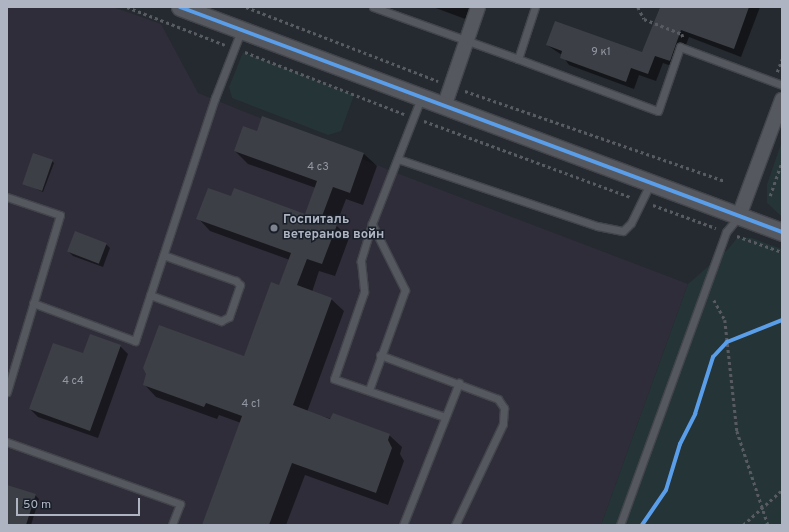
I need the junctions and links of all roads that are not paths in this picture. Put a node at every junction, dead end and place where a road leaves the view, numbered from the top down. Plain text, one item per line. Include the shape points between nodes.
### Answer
1 (180, 7) edge
2 (373, 7) edge
3 (478, 7) edge
4 (535, 7) edge
5 (241, 31) junction
6 (465, 42) junction
7 (518, 59) junction
8 (782, 85) edge
9 (421, 98) junction
10 (782, 100) edge
11 (444, 107) junction
12 (398, 159) junction
13 (650, 184) junction
14 (7, 197) edge
15 (739, 216) junction
16 (372, 224) junction
17 (782, 232) edge
18 (163, 255) junction
19 (150, 295) junction
20 (33, 303) junction
21 (380, 355) junction
22 (459, 383) junction
23 (369, 390) junction
24 (7, 392) edge
25 (444, 417) junction
26 (7, 442) edge
27 (172, 525) edge
28 (403, 525) edge
29 (455, 525) edge
30 (620, 525) edge

1 - 5 street
2 - 6 lane
3 - 6 street
4 - 7 lane
5 - 9 street
5 - 18 lane
6 - 7 lane
6 - 11 street
7 - 8 lane via 658,111 680,47
9 - 11 street
9 - 12 lane
10 - 15 street
11 - 13 street
12 - 13 lane via 597,226 623,231 631,223
12 - 16 lane
13 - 15 street
14 - 20 lane via 60,215
15 - 17 street
15 - 30 lane via 726,232
16 - 21 lane via 405,290
16 - 23 lane via 361,261 364,292 334,379
18 - 19 lane
18 - 19 lane via 236,280 240,285 229,317 221,321
19 - 20 lane via 135,341
20 - 24 lane
21 - 22 lane
21 - 23 lane
22 - 25 lane
22 - 29 lane via 498,399 504,408 503,424
23 - 25 lane
25 - 28 lane
26 - 27 lane via 180,504

